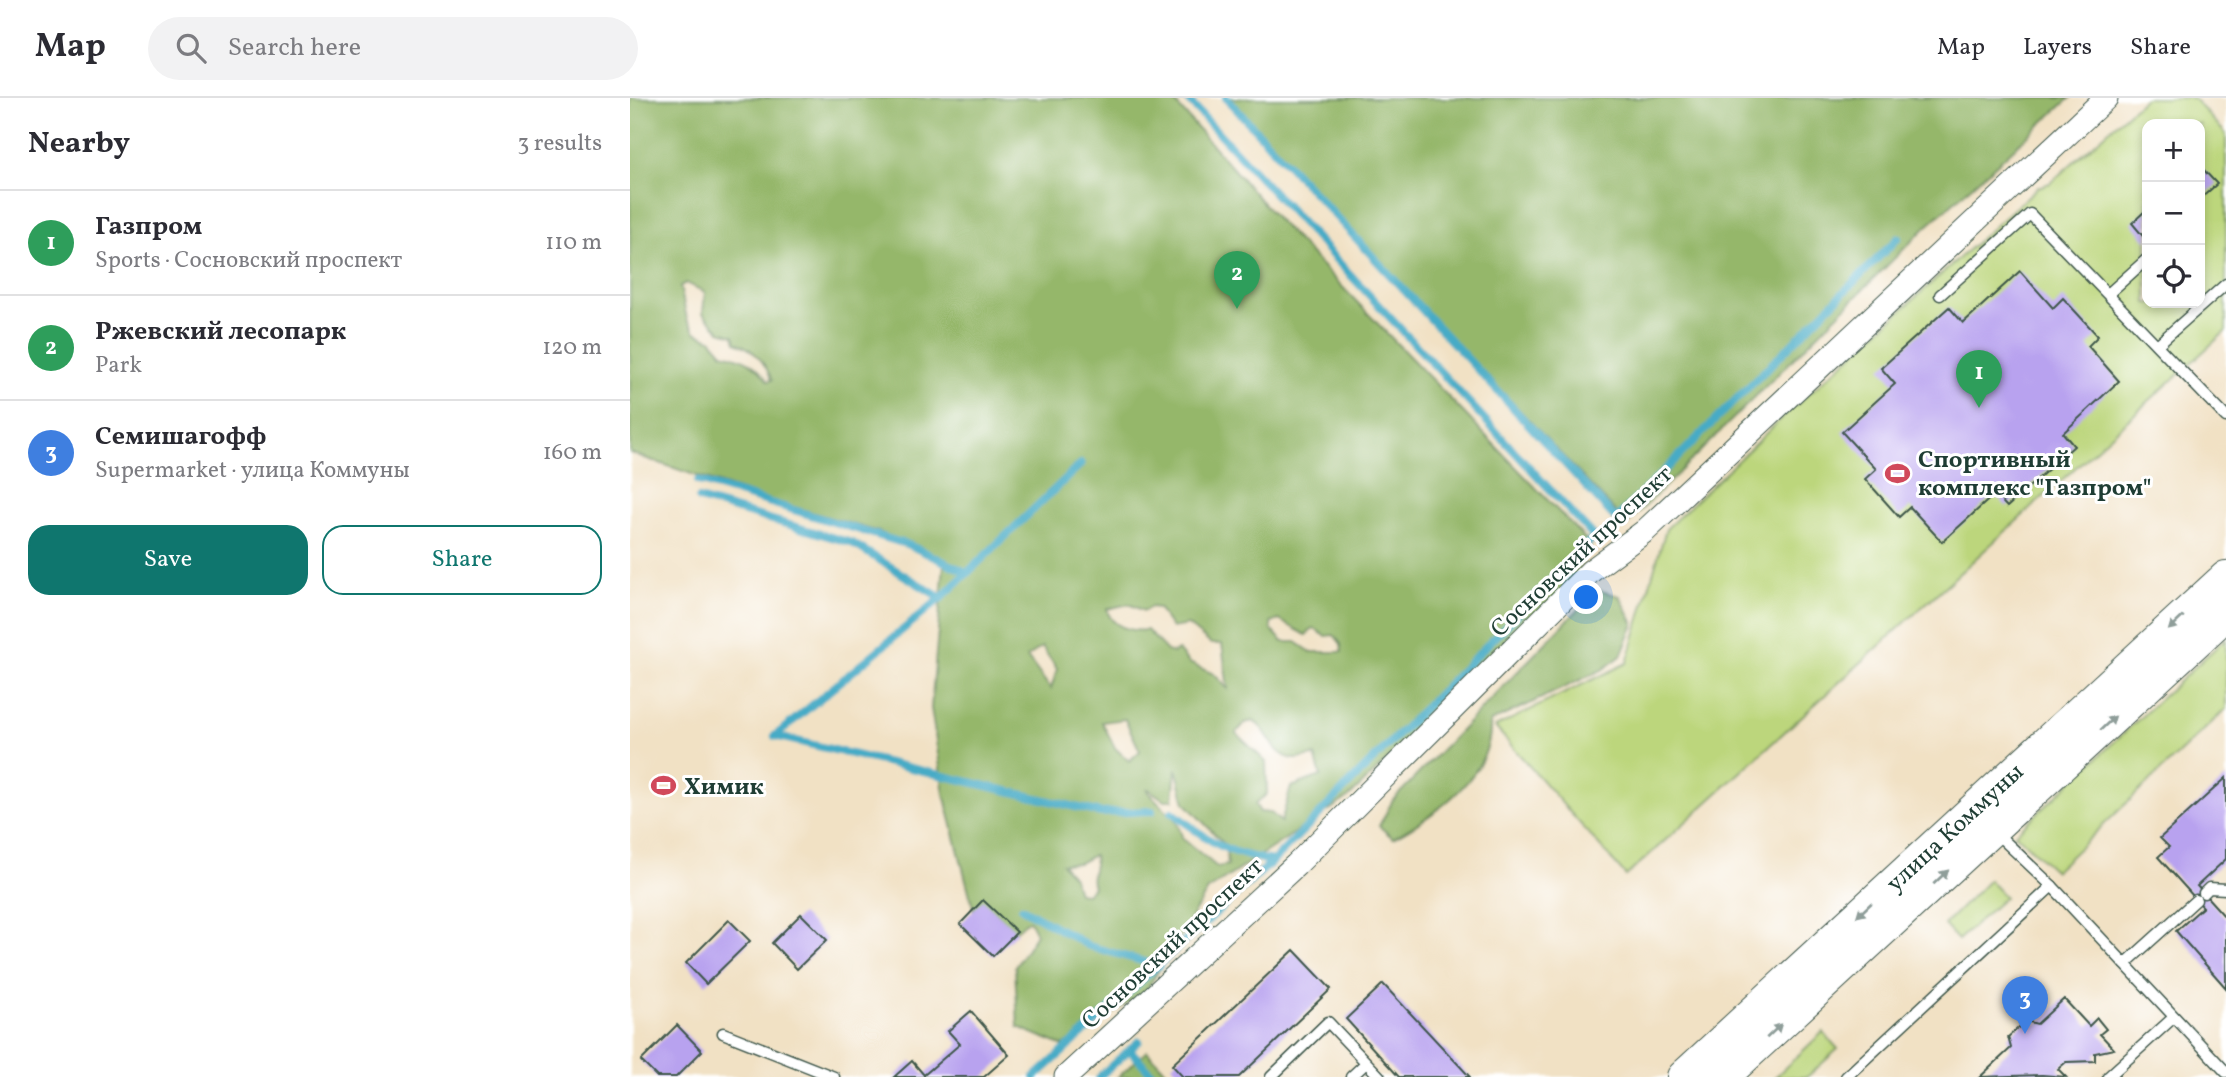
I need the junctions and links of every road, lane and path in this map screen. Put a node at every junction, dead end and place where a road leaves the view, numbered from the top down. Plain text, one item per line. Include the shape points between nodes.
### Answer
1 (2106, 98) edge
2 (2142, 263) edge
3 (2226, 284) edge
4 (2108, 294) junction
5 (1940, 295) dead end
6 (2157, 345) junction
7 (2226, 417) edge
8 (2226, 577) edge
9 (2226, 614) edge
10 (1982, 820) junction
11 (2052, 886) junction
12 (2226, 889) edge
13 (2125, 964) junction
14 (2174, 1017) junction
15 (723, 1033) dead end
16 (1366, 1063) junction
17 (2226, 1072) edge
18 (834, 1077) edge
19 (1066, 1077) edge
20 (1271, 1077) edge
21 (1351, 1077) edge
22 (1380, 1077) edge
23 (1684, 1077) edge
24 (1723, 1077) edge
25 (1846, 1077) edge
26 (2108, 1077) edge

1 - 19 street, Сосновский проспект via 1645,531 1591,570 1296,865
2 - 4 lane
3 - 6 lane
4 - 5 lane via 2030,214
4 - 6 lane
6 - 7 lane
8 -> 10 main road, улица Коммуны
10 -> 9 main road, улица Коммуны
10 - 11 lane
10 -> 23 main road, улица Коммуны
24 -> 10 main road, улица Коммуны
11 - 13 lane
11 - 25 lane
12 - 13 lane via 2209,888
13 - 14 lane
14 - 17 lane
14 - 26 lane
15 - 18 lane
16 - 20 lane via 1328,1022
16 - 21 lane
16 - 22 lane

